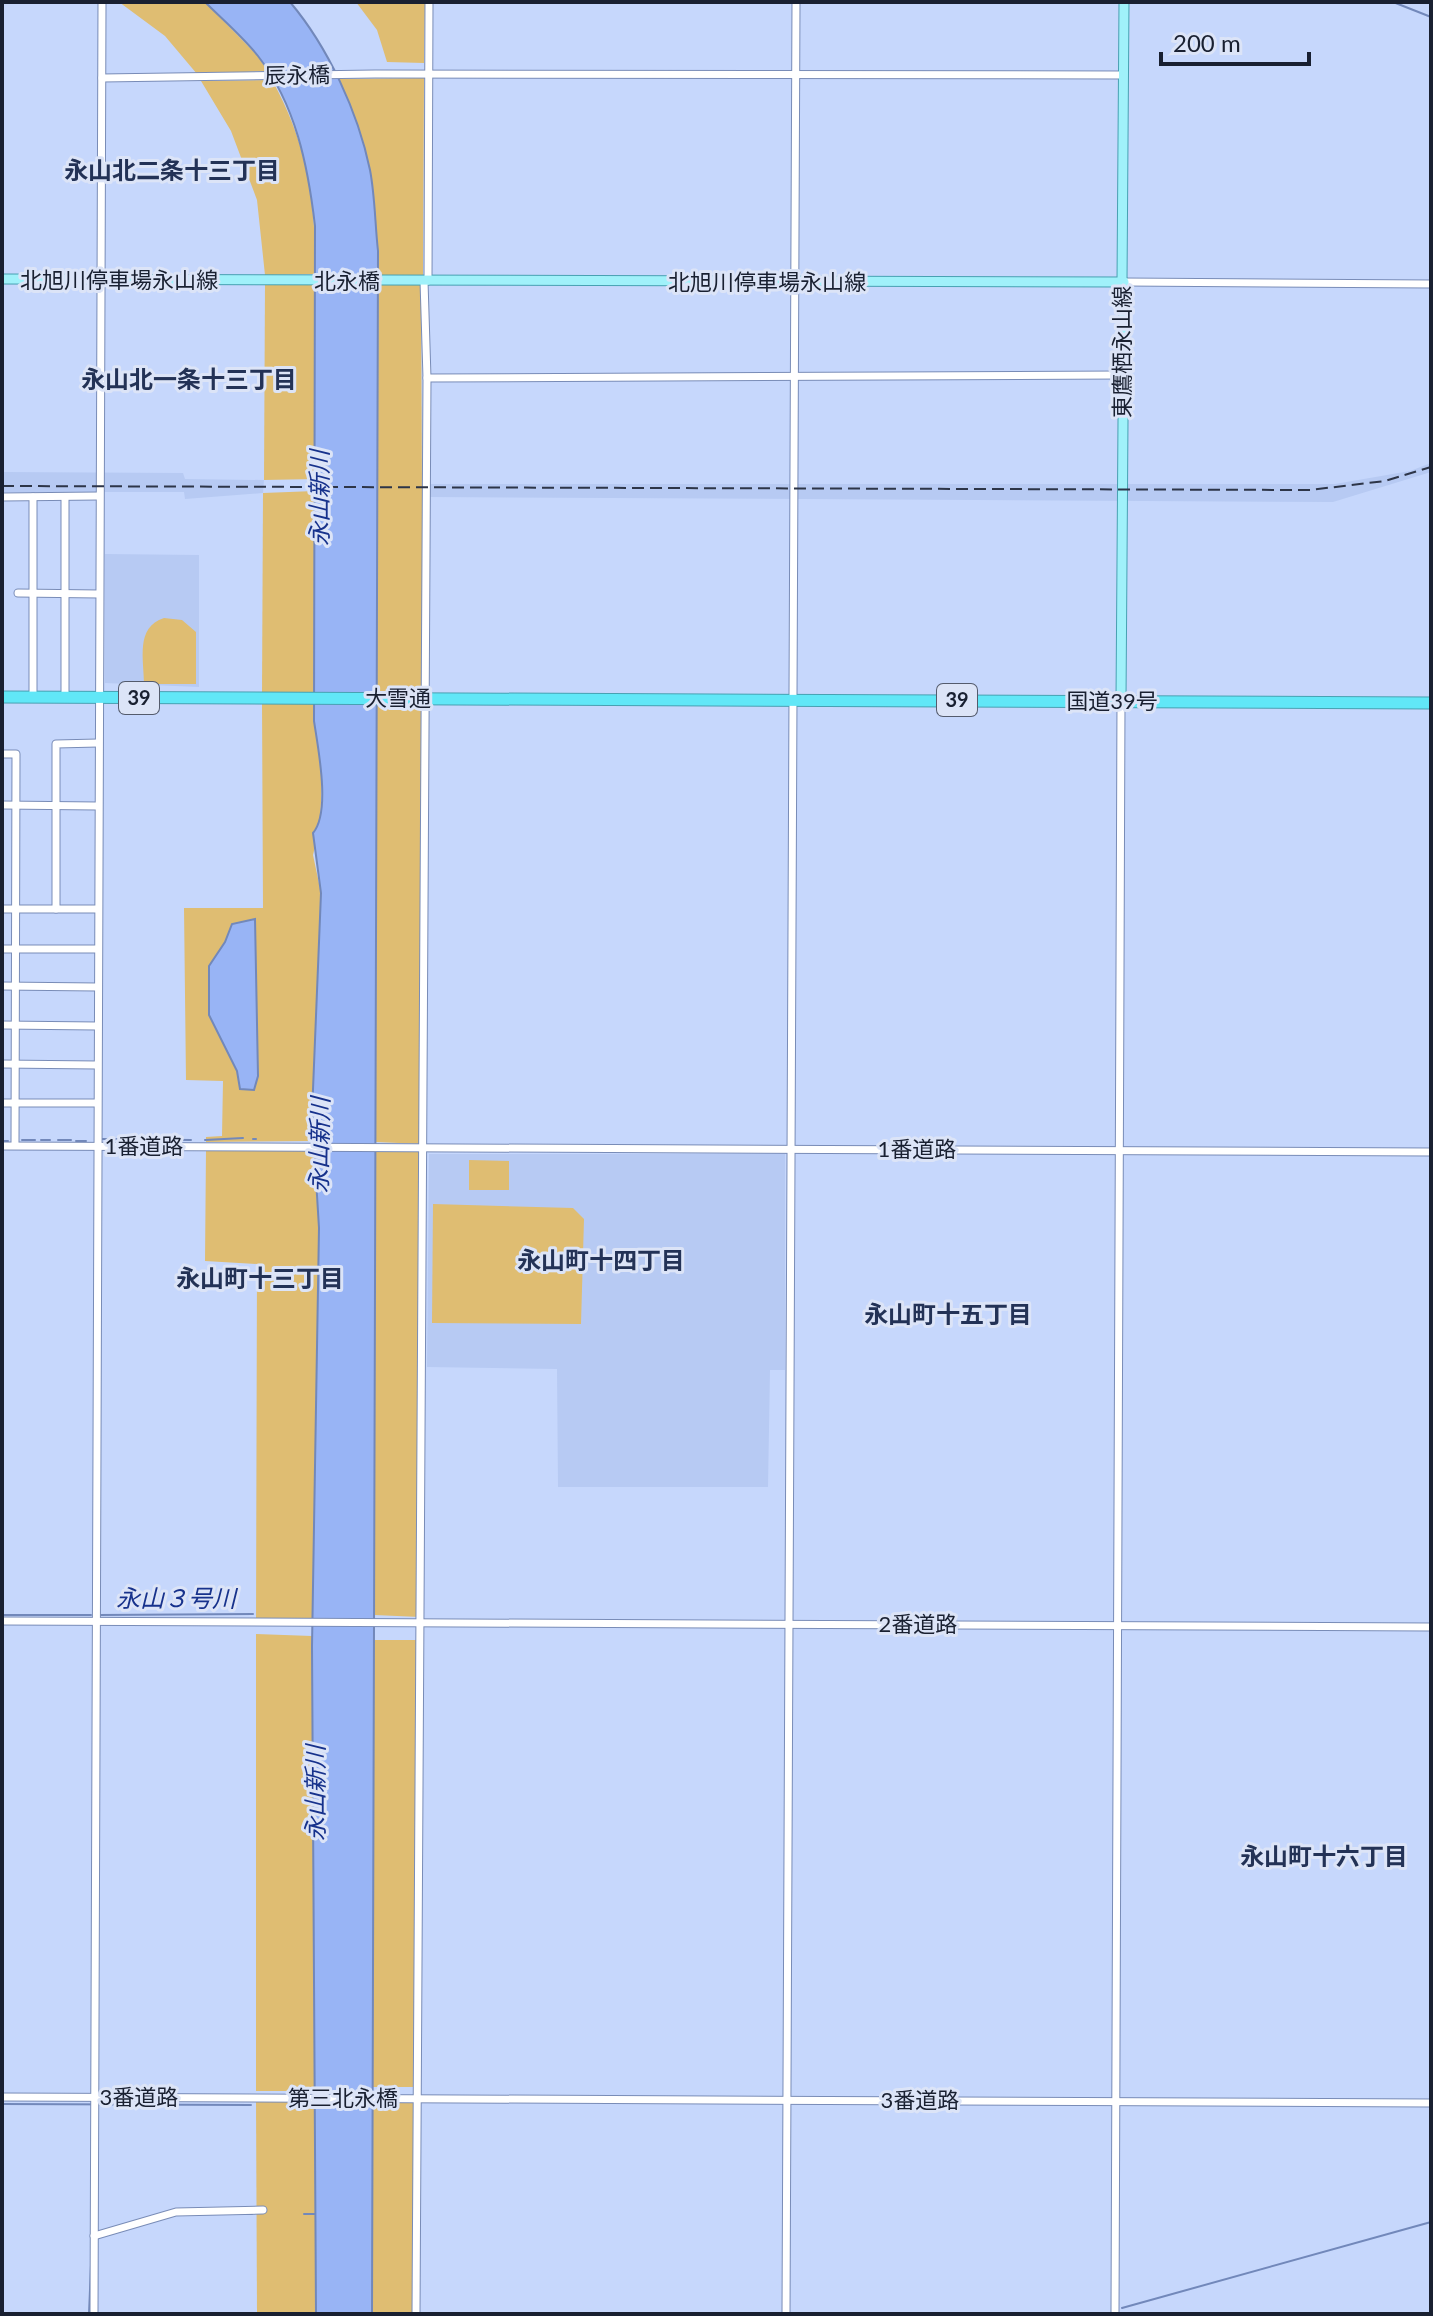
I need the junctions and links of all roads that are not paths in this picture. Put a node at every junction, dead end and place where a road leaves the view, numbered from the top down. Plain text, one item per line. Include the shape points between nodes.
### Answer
1 (102, 2) edge
2 (429, 2) edge
3 (796, 2) edge
4 (1124, 2) edge
5 (429, 74) junction
6 (796, 75) junction
7 (1123, 75) junction
8 (102, 78) junction
9 (2, 279) edge
10 (100, 280) junction
11 (284, 280) joint
12 (411, 281) joint
13 (426, 281) junction
14 (795, 282) junction
15 (1123, 282) junction
16 (1431, 284) edge
17 (1122, 375) junction
18 (427, 378) junction
19 (795, 379) junction
20 (99, 496) junction
21 (2, 497) edge
22 (33, 497) junction
23 (65, 497) junction
24 (18, 593) dead end
25 (33, 594) junction
26 (65, 594) junction
27 (99, 594) junction
28 (2, 697) edge
29 (33, 697) junction
30 (65, 697) junction
31 (98, 698) junction
32 (423, 699) junction
33 (794, 699) junction
34 (1121, 701) junction
35 (1431, 703) edge
36 (98, 743) junction
37 (2, 754) edge
38 (2, 805) edge
39 (57, 805) junction
40 (16, 806) junction
41 (97, 806) junction
42 (2, 909) edge
43 (16, 909) junction
44 (56, 909) junction
45 (98, 909) junction
46 (2, 949) edge
47 (16, 949) junction
48 (97, 949) junction
49 (2, 986) edge
50 (16, 986) junction
51 (97, 987) junction
52 (2, 1025) edge
53 (15, 1025) junction
54 (97, 1026) junction
55 (2, 1064) edge
56 (15, 1064) junction
57 (97, 1065) junction
58 (2, 1103) edge
59 (15, 1103) junction
60 (97, 1103) junction
61 (15, 1145) junction
62 (2, 1146) edge
63 (97, 1146) junction
64 (423, 1147) junction
65 (792, 1149) junction
66 (1120, 1151) junction
67 (1431, 1152) edge
68 (2, 1621) edge
69 (95, 1621) junction
70 (420, 1622) junction
71 (790, 1624) junction
72 (1119, 1625) junction
73 (1431, 1627) edge
74 (2, 2097) edge
75 (276, 2097) joint
76 (413, 2098) junction
77 (787, 2100) junction
78 (1116, 2101) junction
79 (94, 2102) junction
80 (1431, 2103) edge
81 (263, 2210) dead end
82 (94, 2236) junction
83 (94, 2314) edge
84 (416, 2314) edge
85 (786, 2314) edge
86 (1115, 2314) edge

1 - 8 street
2 - 5 street
3 - 6 street
4 - 7 main road, 東鷹栖永山線
5 - 6 street, 辰永橋
5 - 8 street, 辰永橋
5 - 13 street
6 - 7 street, 辰永橋
6 - 14 street
7 - 15 main road, 東鷹栖永山線
8 - 10 street
9 - 10 main road, 北旭川停車場永山線
10 - 11 main road, 北旭川停車場永山線
10 - 20 street
11 - 12 main road, 北永橋
12 - 13 main road, 北旭川停車場永山線
13 - 14 main road, 北旭川停車場永山線
13 - 18 street
14 - 15 main road, 北旭川停車場永山線
14 - 19 street
15 - 16 street
15 - 17 main road, 東鷹栖永山線
17 - 19 street
17 - 34 main road, 東鷹栖永山線
18 - 19 street
18 - 32 street
19 - 33 street
20 - 23 street
20 - 27 street
21 - 22 street
22 - 23 street
22 - 25 street
23 - 26 street
24 - 25 street
25 - 26 street
25 - 29 street
26 - 27 street
26 - 30 street
27 - 31 street
28 - 29 highway, 大雪通 / 39
29 - 30 highway, 大雪通 / 39
30 - 31 highway, 大雪通 / 39
31 - 32 highway, 大雪通 / 39
31 - 36 street
32 - 33 highway, 大雪通 / 39
32 - 64 street
33 - 34 highway, 国道39号 / 39
33 - 65 street
34 - 35 highway, 国道39号 / 39
34 - 66 street
36 - 39 street via 56,744
36 - 41 street
37 - 40 street via 16,754
38 - 40 street
39 - 40 street
39 - 41 street
39 - 44 street
40 - 43 street
41 - 45 street
42 - 43 street
43 - 44 street
43 - 47 street
44 - 45 street
45 - 48 street
46 - 47 street
47 - 48 street
47 - 50 street
48 - 51 street
49 - 50 street
50 - 51 street
50 - 53 street
51 - 54 street
52 - 53 street
53 - 54 street
53 - 56 street
54 - 57 street
55 - 56 street
56 - 57 street
56 - 59 street
57 - 60 street
58 - 59 street
59 - 60 street
59 - 61 street
60 - 63 street
61 - 62 street, 1番道路
61 - 63 street, 1番道路
63 - 64 street, 1番道路
63 - 69 street
64 - 65 street, 1番道路
64 - 70 street
65 - 66 street, 1番道路
65 - 71 street
66 - 67 street, 1番道路
66 - 72 street
68 - 69 street
69 - 70 street, 2番道路
69 - 79 street
70 - 71 street, 2番道路
70 - 76 street
71 - 72 street, 2番道路
71 - 77 street
72 - 73 street, 2番道路
72 - 78 street
74 - 79 street, 3番道路
75 - 76 street, 第三北永橋
75 - 79 street, 3番道路
76 - 77 street, 3番道路
76 - 84 street
77 - 78 street, 3番道路
77 - 85 street
78 - 80 street, 3番道路
78 - 86 street
79 - 82 street
81 - 82 street via 176,2212
82 - 83 street

